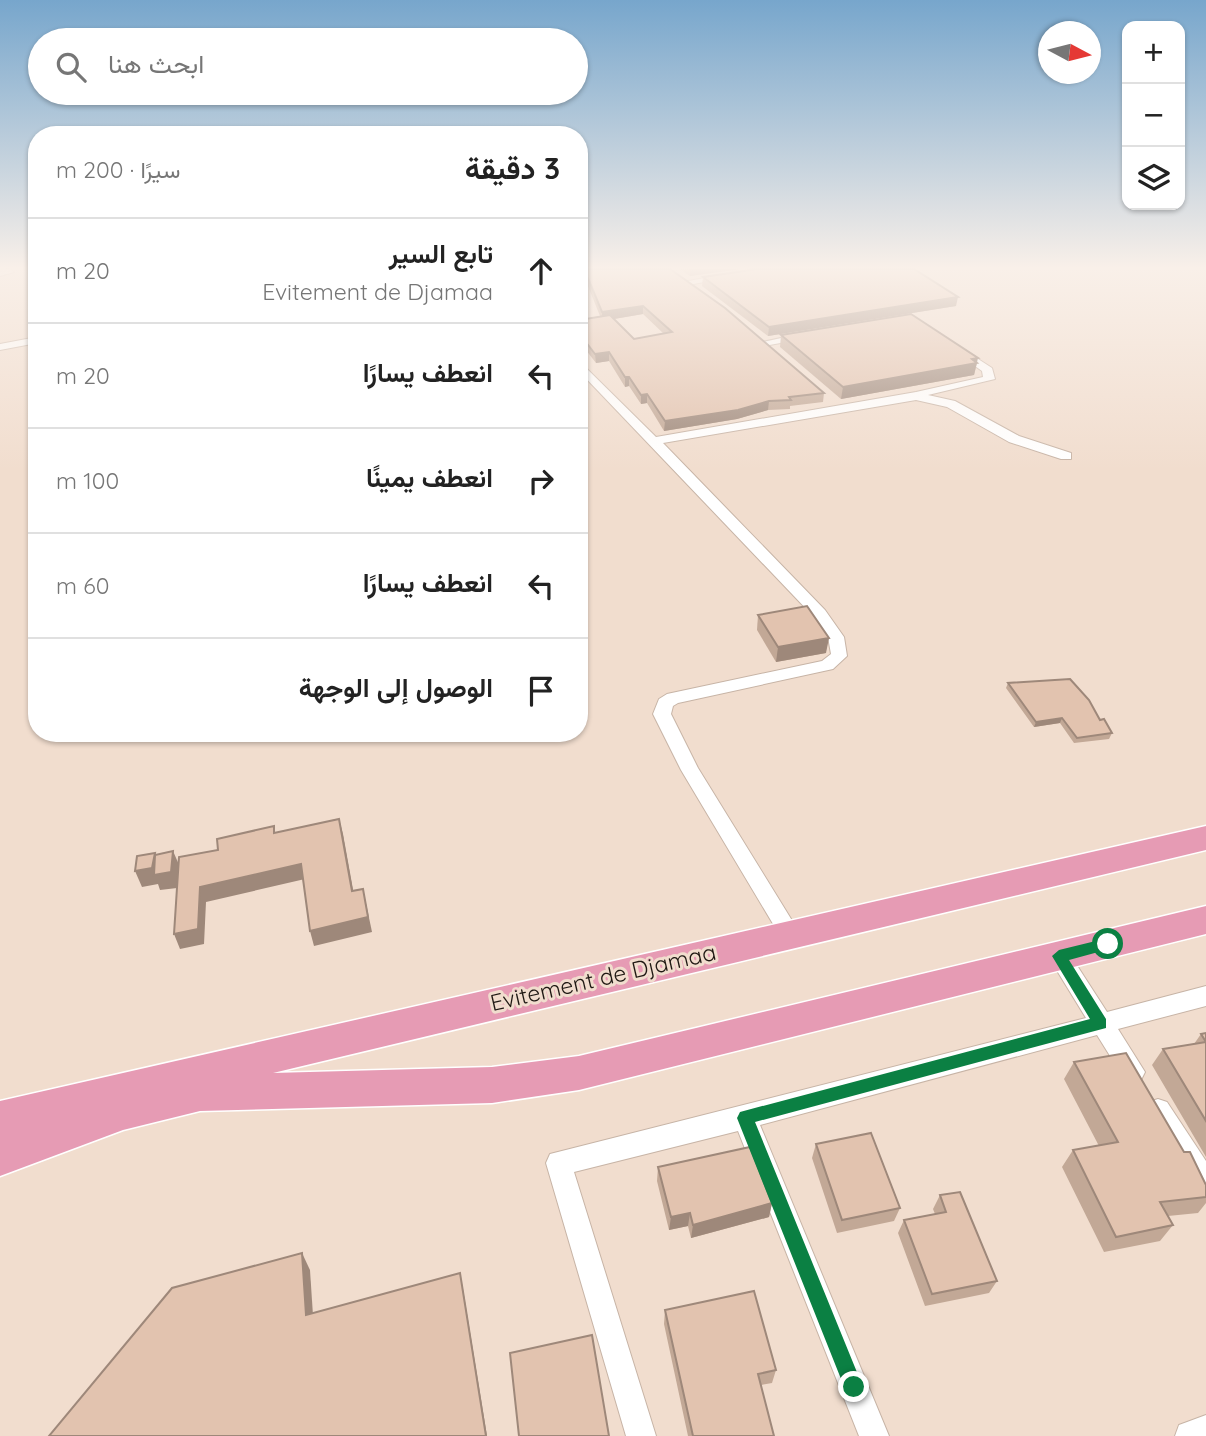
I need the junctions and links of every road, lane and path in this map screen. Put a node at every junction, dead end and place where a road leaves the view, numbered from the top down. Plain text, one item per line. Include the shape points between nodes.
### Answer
1 (807, 336) edge
2 (28, 342) edge
3 (948, 342) edge
4 (764, 343) edge
5 (0, 347) edge
6 (588, 373) edge
7 (897, 397) junction
8 (653, 442) junction
9 (1066, 456) dead end
10 (1206, 838) edge
11 (1206, 920) edge
12 (789, 933) junction
13 (1059, 956) junction
14 (1206, 996) edge
15 (1100, 1023) junction
16 (745, 1118) junction
17 (0, 1120) edge
18 (0, 1157) edge
19 (1206, 1184) edge
20 (1206, 1430) edge
21 (641, 1436) edge
22 (874, 1436) edge
23 (1189, 1436) edge

1 - 4 street
2 - 5 street
3 - 7 street via 988,369 989,379
6 - 8 street
7 - 8 street via 834,403
7 - 9 street via 951,404 1014,439
8 - 12 street via 819,612 836,637 839,656 827,665 673,698 665,703 662,714 690,770
10 - 12 main road, Evitement de Djamaa
11 - 13 main road
12 - 17 main road, Evitement de Djamaa
13 - 15 street
13 - 18 main road via 536,1081 178,1097 90,1122
14 - 15 street
15 - 16 street
15 - 19 street
16 - 21 street via 559,1163
16 - 22 street
20 - 23 street

